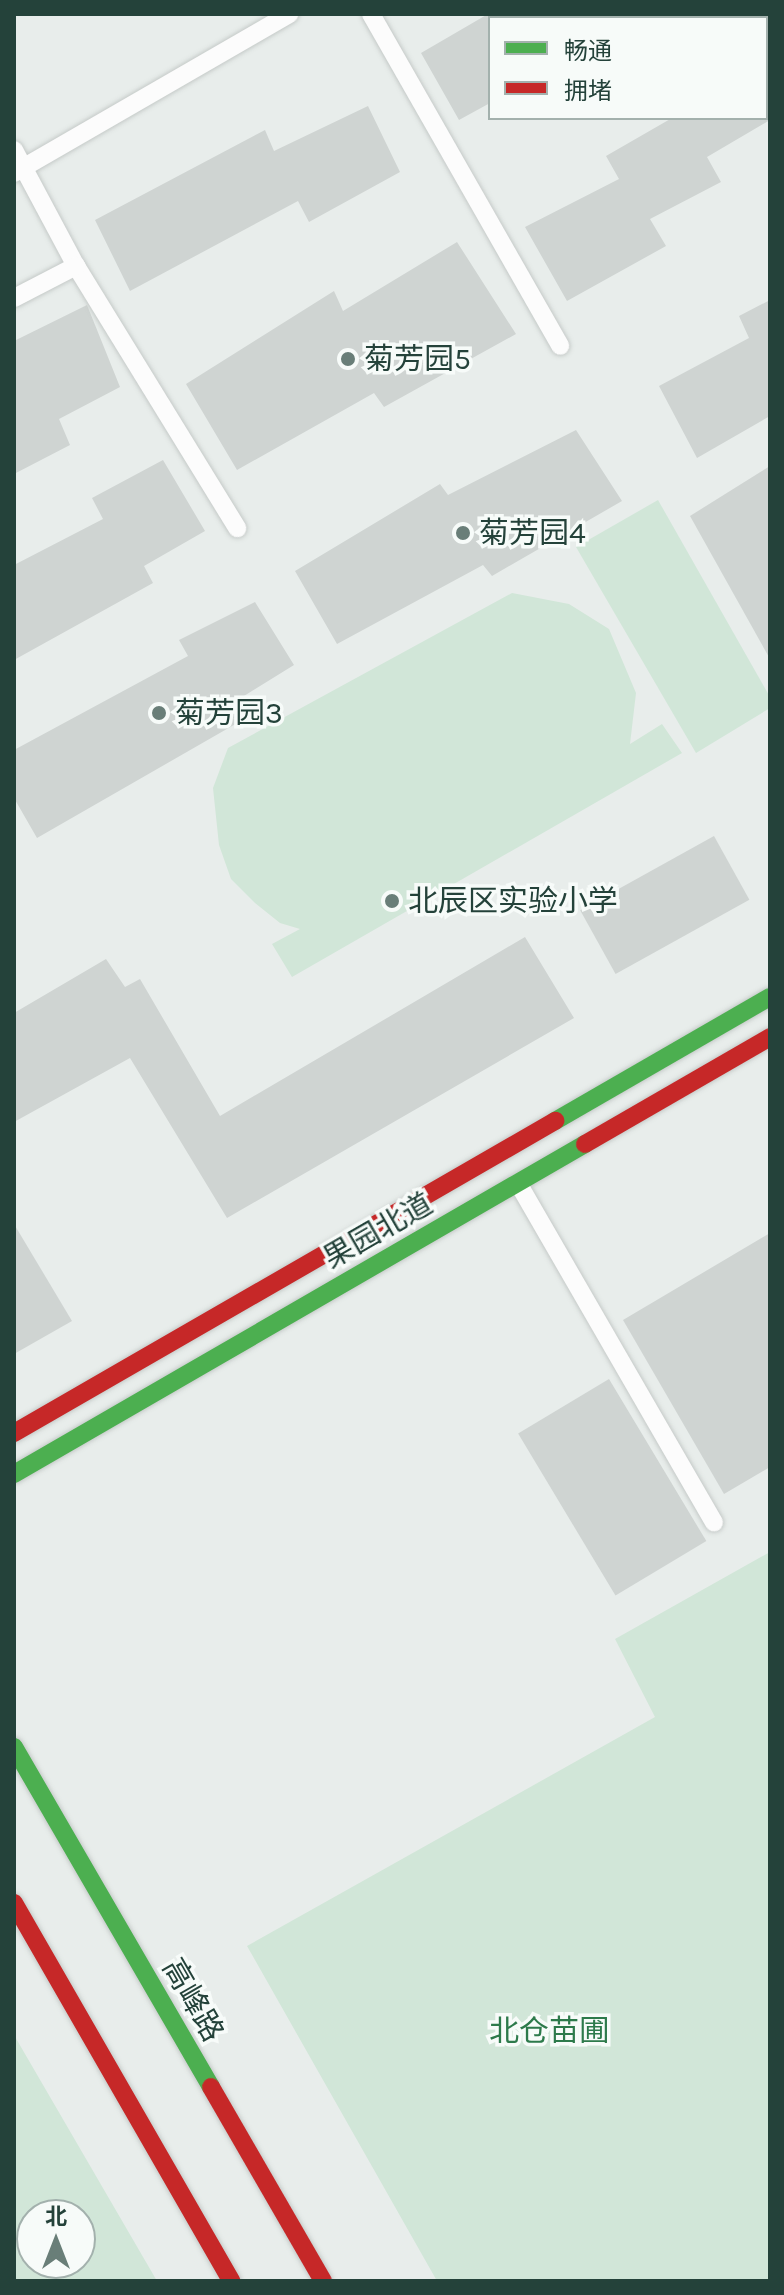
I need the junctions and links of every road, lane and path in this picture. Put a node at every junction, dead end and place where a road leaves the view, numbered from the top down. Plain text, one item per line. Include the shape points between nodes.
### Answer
1 (289, 14) edge
2 (371, 14) edge
3 (14, 150) edge
4 (19, 170) edge
5 (76, 266) junction
6 (14, 298) edge
7 (560, 346) dead end
8 (237, 528) dead end
9 (770, 997) edge
10 (770, 1037) edge
11 (500, 1152) junction
12 (518, 1182) junction
13 (14, 1433) edge
14 (14, 1474) edge
15 (714, 1523) dead end
16 (14, 1747) edge
17 (14, 1903) edge
18 (231, 2281) edge
19 (323, 2281) edge

1 - 4 lane
2 - 7 lane
3 - 4 lane
4 - 5 lane
5 - 6 lane
5 - 8 lane
9 - 11 street, 果园北道
10 - 12 street, 果园北道
11 - 12 lane
11 - 13 street, 果园北道
12 - 14 street, 果园北道
12 - 15 lane
16 - 19 street, 高峰路
17 - 18 street

